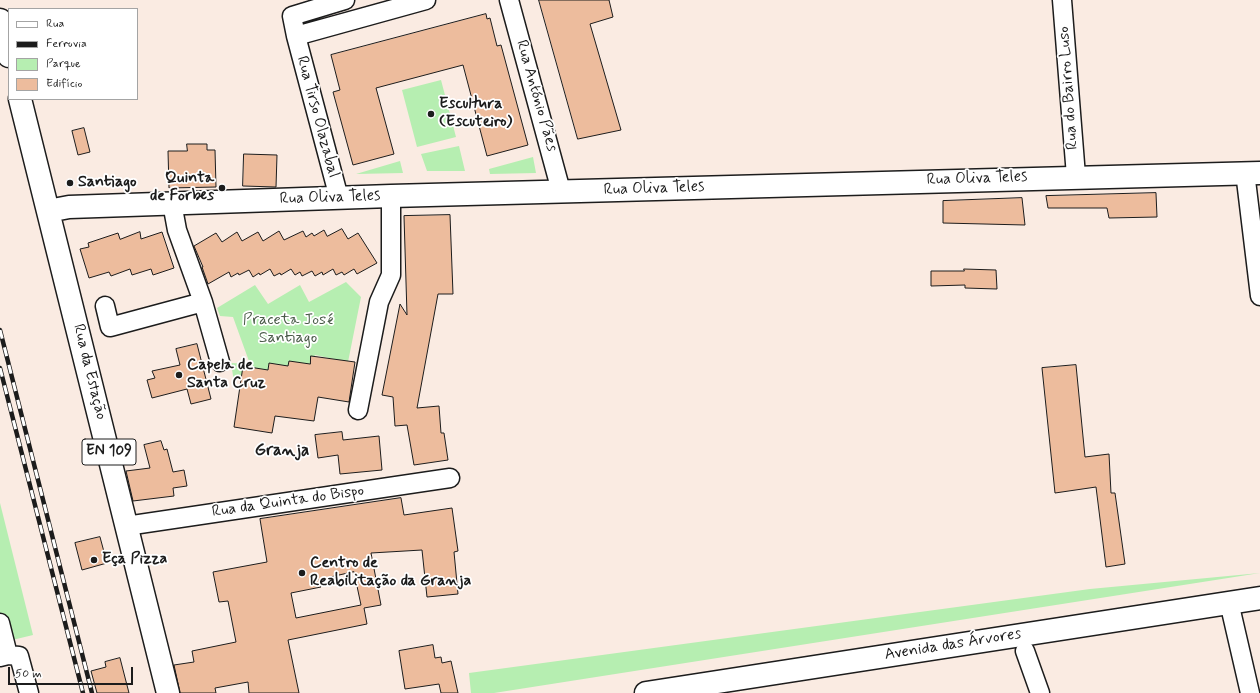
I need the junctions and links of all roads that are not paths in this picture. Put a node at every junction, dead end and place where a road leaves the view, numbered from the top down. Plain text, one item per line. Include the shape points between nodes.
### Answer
1 (345, 0) edge
2 (426, 0) edge
3 (509, 0) edge
4 (1062, 0) edge
5 (0, 20) edge
6 (296, 36) junction
7 (8, 52) edge
8 (20, 100) edge
9 (1253, 172) edge
10 (1076, 176) junction
11 (561, 192) junction
12 (391, 196) junction
13 (339, 198) junction
14 (172, 203) junction
15 (48, 211) junction
16 (1260, 296) edge
17 (202, 302) junction
18 (104, 306) dead end
19 (220, 362) dead end
20 (358, 410) dead end
21 (450, 478) dead end
22 (126, 526) junction
23 (1260, 598) edge
24 (1229, 602) junction
25 (0, 623) edge
26 (1025, 651) dead end
27 (9, 656) edge
28 (29, 693) edge
29 (168, 693) edge
30 (646, 693) edge
31 (1040, 693) edge
32 (1250, 693) edge

1 - 6 street, Rua Tirso Olazabal via 292,16
2 - 6 street, Rua Tirso Olazabal
3 - 11 street, Rua António Pães
4 - 10 street, Rua do Bairro Luso
5 - 7 main road
6 - 13 street, Rua Tirso Olazabal
8 - 15 main road, Rua da Estação / EN 109
9 - 10 main road, Rua Oliva Teles
9 - 16 street
10 - 11 main road, Rua Oliva Teles
11 - 12 main road, Rua Oliva Teles
12 - 13 main road, Rua Oliva Teles
12 - 20 street via 390,275 379,302
13 - 14 main road, Rua Oliva Teles
14 - 15 main road, Rua Oliva Teles via 69,207
14 - 17 street via 177,230
15 - 22 main road, Rua da Estação / EN 109
17 - 18 street via 110,327
17 - 19 street
21 - 22 street, Rua da Quinta do Bispo
22 - 29 main road, Rua da Estação / EN 109
23 - 24 main road, Avenida das Árvores
24 - 30 main road, Avenida das Árvores
24 - 32 street
25 - 27 street
26 - 31 street
27 - 28 street

